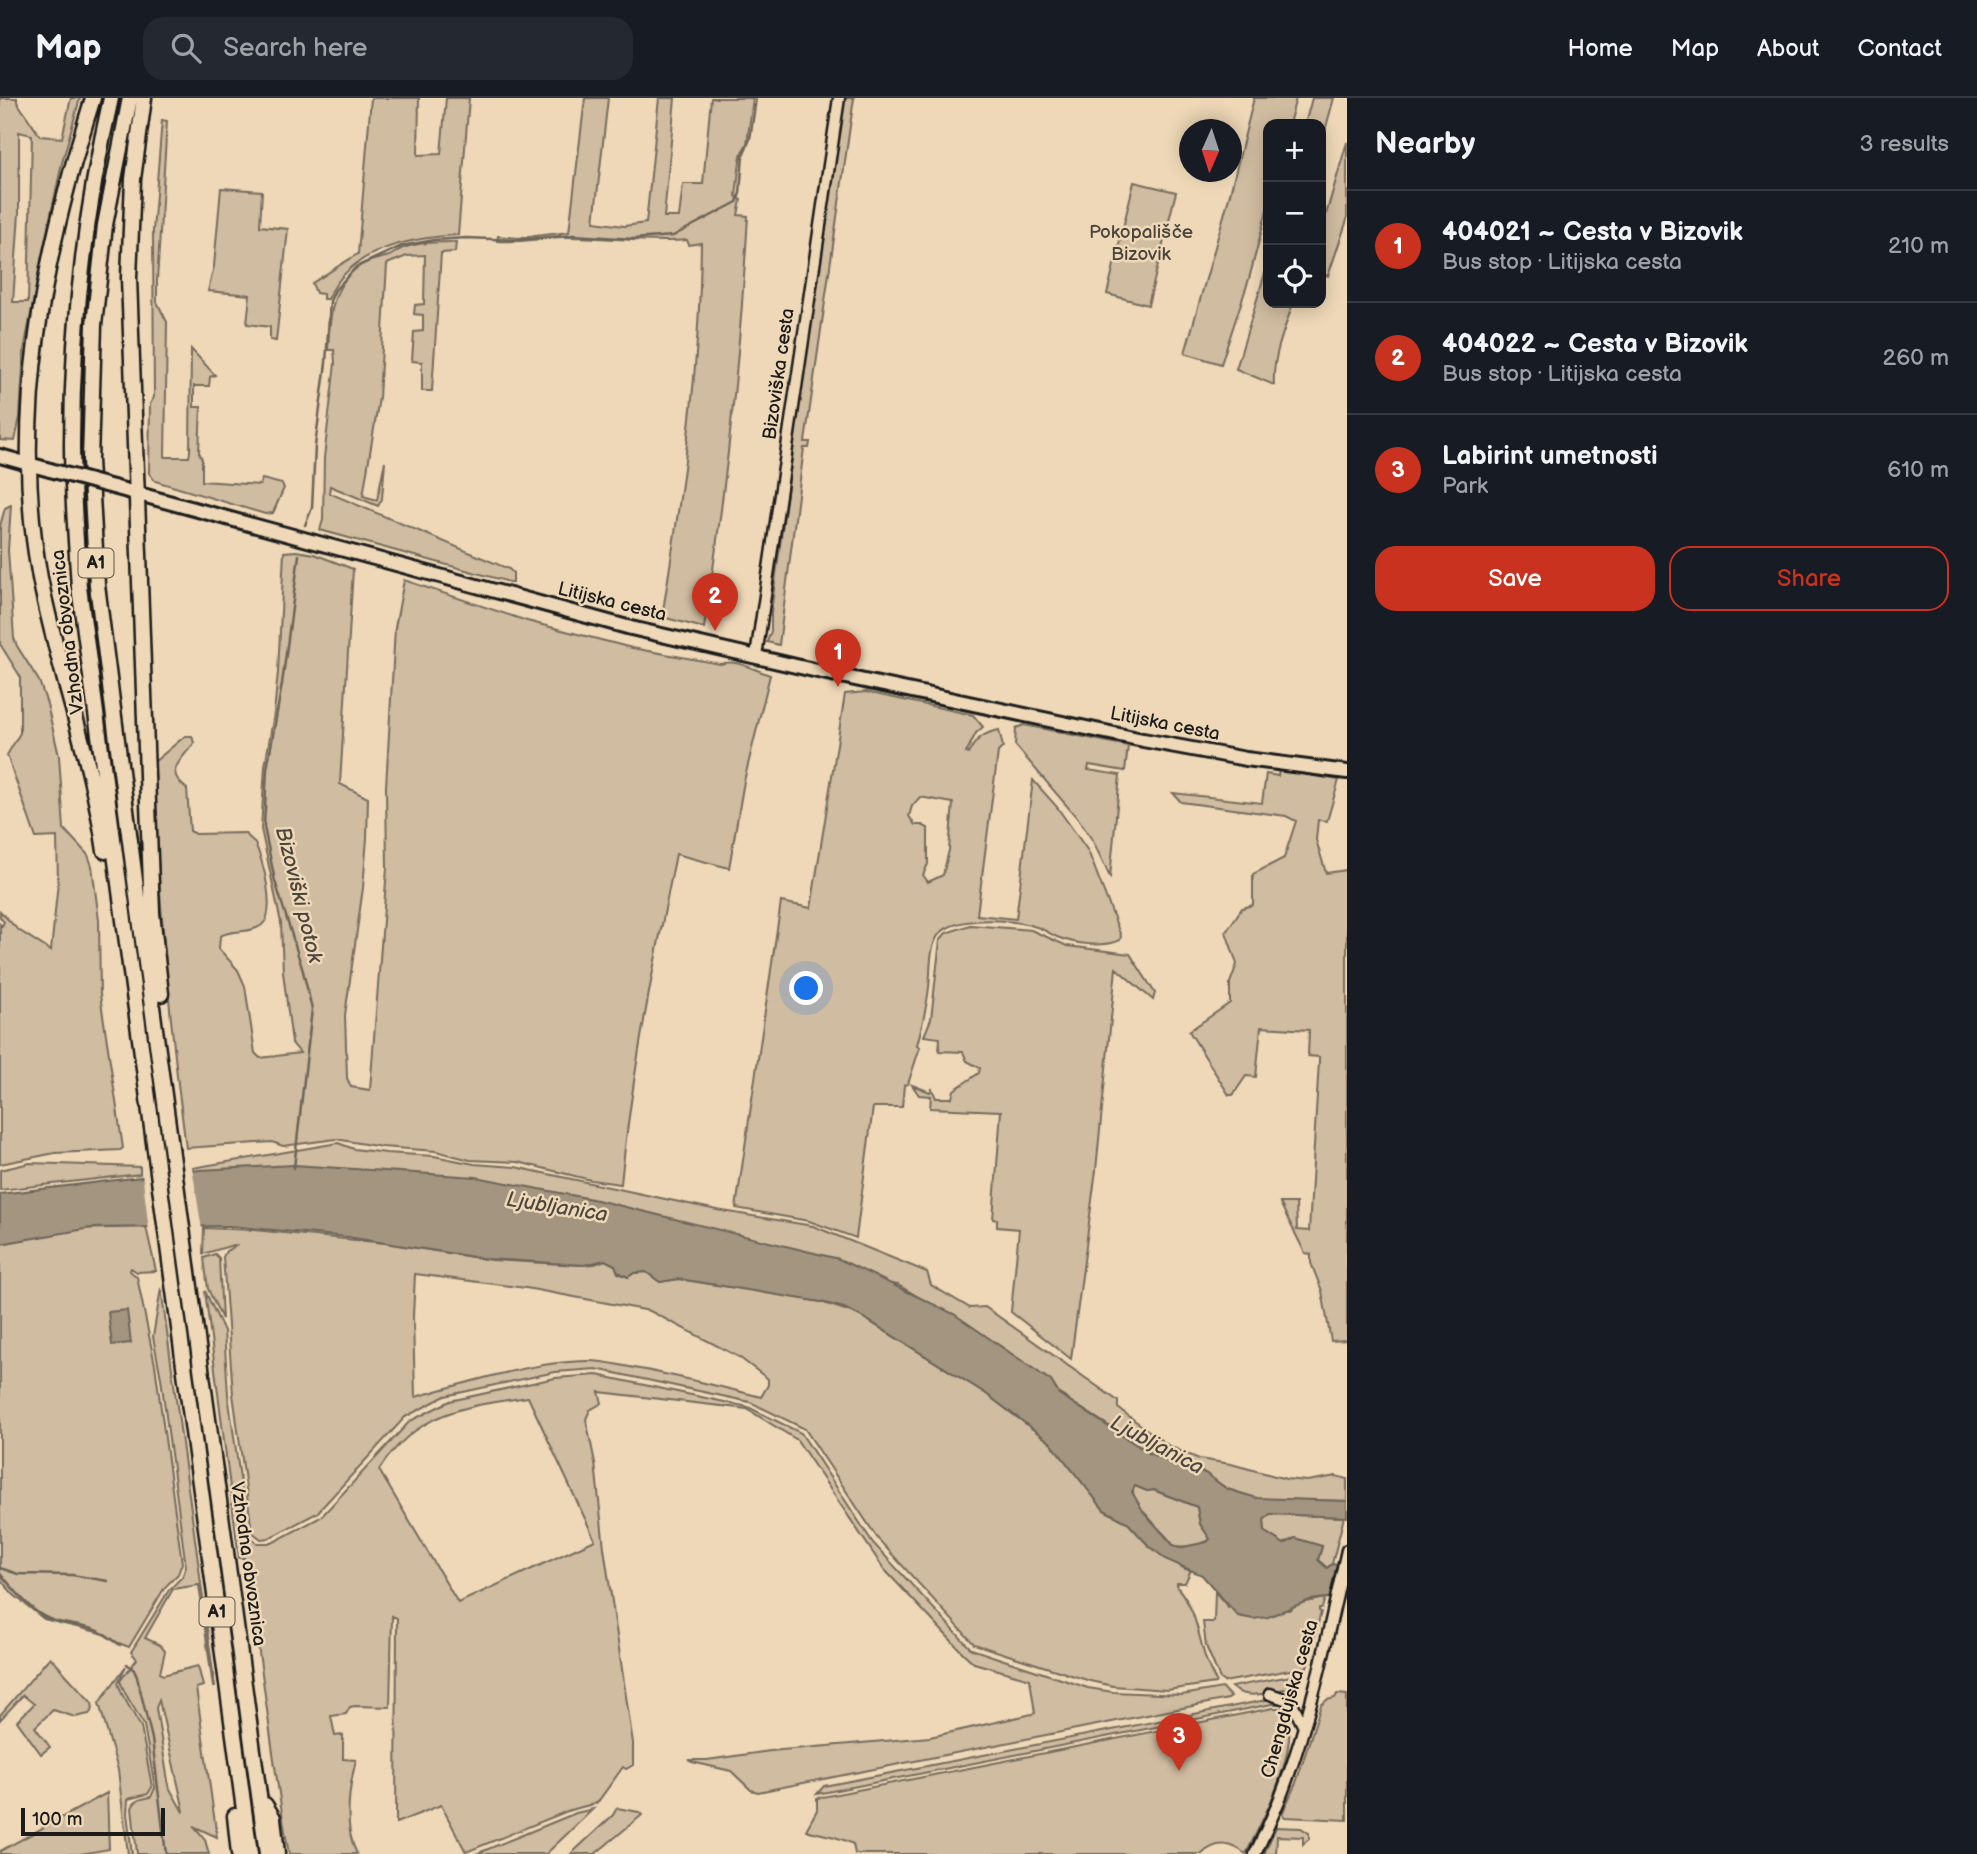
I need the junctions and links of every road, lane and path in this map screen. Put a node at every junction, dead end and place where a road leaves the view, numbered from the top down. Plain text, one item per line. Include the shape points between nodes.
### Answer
1 (93, 98) edge
2 (111, 98) edge
3 (130, 98) edge
4 (144, 98) edge
5 (839, 98) edge
6 (0, 456) edge
7 (28, 464) junction
8 (137, 494) junction
9 (757, 656) junction
10 (1347, 772) edge
11 (125, 926) junction
12 (157, 1028) junction
13 (1347, 1550) edge
14 (1270, 1695) dead end
15 (1304, 1726) junction
16 (240, 1777) junction
17 (260, 1798) junction
18 (239, 1854) edge
19 (250, 1854) edge
20 (267, 1854) edge
21 (277, 1854) edge
22 (1255, 1854) edge

1 - 7 highway via 37,330
2 - 11 highway, Vzhodna obvoznica / A1 via 80,282 72,444 79,587
3 - 12 highway, Vzhodna obvoznica / A1 via 98,275 90,472 97,585
4 - 8 highway via 133,178 130,265
5 - 9 street, Bizoviška cesta
6 - 7 main road, Litijska cesta
7 - 8 main road, Litijska cesta, bridge
7 - 11 highway via 41,580 103,835 113,906
8 - 9 main road, Litijska cesta via 631,628
8 - 12 highway via 152,899 161,998
9 - 10 main road, Litijska cesta via 1143,740
11 - 16 highway, Vzhodna obvoznica / A1
12 - 17 highway, Vzhodna obvoznica / A1
13 - 15 street, Chengdujska cesta
14 - 15 street via 1291,1702
15 - 22 street, Chengdujska cesta via 1279,1803
16 - 18 highway via 234,1801
16 - 19 highway, Vzhodna obvoznica / A1
17 - 20 highway, Vzhodna obvoznica / A1
17 - 21 highway via 273,1818

